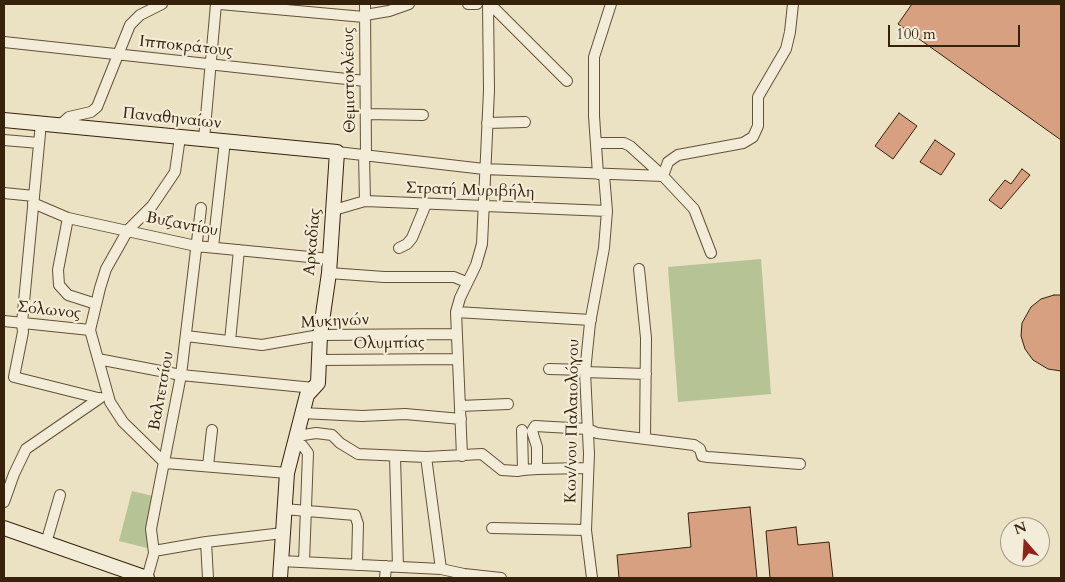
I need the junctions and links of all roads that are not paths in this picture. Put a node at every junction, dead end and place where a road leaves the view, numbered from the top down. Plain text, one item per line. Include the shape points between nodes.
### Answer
1 (162, 4) edge
2 (216, 4) edge
3 (220, 4) edge
4 (409, 4) edge
5 (468, 4) edge
6 (477, 4) edge
7 (489, 4) edge
8 (611, 4) edge
9 (793, 4) edge
10 (364, 12) edge
11 (4, 42) edge
12 (117, 55) junction
13 (210, 65) junction
14 (365, 81) junction
15 (567, 81) dead end
16 (366, 114) junction
17 (423, 115) dead end
18 (4, 120) edge
19 (525, 122) dead end
20 (41, 123) junction
21 (487, 123) junction
22 (60, 125) junction
23 (180, 137) junction
24 (204, 139) junction
25 (4, 140) edge
26 (225, 141) junction
27 (39, 143) junction
28 (596, 143) junction
29 (338, 152) junction
30 (365, 156) junction
31 (484, 169) junction
32 (601, 175) junction
33 (662, 176) junction
34 (4, 193) edge
35 (33, 199) junction
36 (365, 201) junction
37 (426, 204) junction
38 (484, 206) junction
39 (201, 208) dead end
40 (334, 210) junction
41 (607, 211) junction
42 (68, 218) junction
43 (128, 230) junction
44 (196, 246) junction
45 (213, 247) junction
46 (399, 248) dead end
47 (240, 250) junction
48 (711, 253) dead end
49 (330, 258) junction
50 (639, 269) dead end
51 (329, 273) junction
52 (466, 282) junction
53 (96, 304) junction
54 (456, 312) junction
55 (591, 320) junction
56 (4, 321) edge
57 (22, 323) junction
58 (90, 330) junction
59 (457, 334) junction
60 (320, 335) junction
61 (186, 336) junction
62 (230, 341) junction
63 (458, 358) junction
64 (98, 359) junction
65 (319, 360) junction
66 (549, 369) dead end
67 (586, 371) junction
68 (646, 374) junction
69 (181, 375) junction
70 (314, 388) junction
71 (103, 397) junction
72 (508, 404) dead end
73 (460, 406) junction
74 (302, 413) junction
75 (461, 419) junction
76 (588, 429) junction
77 (212, 430) dead end
78 (522, 430) dead end
79 (296, 439) junction
80 (645, 439) junction
81 (395, 456) junction
82 (462, 456) junction
83 (426, 457) junction
84 (164, 463) junction
85 (800, 464) dead end
86 (208, 466) junction
87 (588, 468) junction
88 (538, 469) junction
89 (523, 470) junction
90 (287, 473) junction
91 (60, 495) dead end
92 (4, 502) edge
93 (284, 509) junction
94 (306, 510) junction
95 (4, 528) edge
96 (492, 528) dead end
97 (586, 530) junction
98 (283, 533) junction
99 (206, 542) junction
100 (46, 543) junction
101 (154, 551) junction
102 (281, 561) junction
103 (304, 562) junction
104 (357, 565) junction
105 (386, 566) junction
106 (398, 567) junction
107 (441, 568) junction
108 (464, 576) edge
109 (147, 578) edge
110 (208, 578) edge
111 (280, 578) edge
112 (385, 578) edge
113 (501, 578) edge
114 (592, 578) edge

1 - 12 street via 134,19
2 - 13 street
3 - 10 street
4 - 10 street via 390,11
5 - 6 street
7 - 15 street
7 - 21 street
8 - 28 street, Κων/νου Παλαιολόγου via 594,65
9 - 33 street via 786,49 758,97 758,126 753,137 743,143 678,155 668,162
10 - 14 street, Θεμιστοκλέους
11 - 12 street, Ιπποκράτους
12 - 13 street, Ιπποκράτους
12 - 22 street via 97,107 91,112 69,117
13 - 14 street, Ιπποκράτους
13 - 24 street
14 - 16 street, Θεμιστοκλέους
16 - 17 street
16 - 30 street, Θεμιστοκλέους
18 - 20 street, Παναθηναίων
19 - 21 street
20 - 22 street, Παναθηναίων
20 - 27 street
21 - 31 street
22 - 23 street, Παναθηναίων
23 - 24 street, Παναθηναίων
23 - 43 street via 175,172 152,206
24 - 26 street, Παναθηναίων
25 - 27 street
26 - 29 street, Παναθηναίων
26 - 45 street
27 - 35 street
28 - 32 street, Κων/νου Παλαιολόγου
28 - 33 street via 630,146
29 - 30 street
29 - 40 street, Αρκαδίας
30 - 31 street
30 - 36 street, Θεμιστοκλέους
31 - 32 street
31 - 38 street
32 - 33 street
32 - 41 street, Κων/νου Παλαιολόγου
33 - 48 street via 694,209
34 - 35 street, Βυζαντίου
35 - 42 street, Βυζαντίου
35 - 57 street
36 - 37 street, Στρατή Μυριβήλη
36 - 40 street, Στρατή Μυριβήλη
37 - 38 street, Στρατή Μυριβήλη
37 - 46 street via 412,238
38 - 41 street, Στρατή Μυριβήλη
38 - 52 street via 482,244 476,265
39 - 44 street, Βαλτετσίου
40 - 49 street, Αρκαδίας
41 - 55 street, Κων/νου Παλαιολόγου via 603,259
42 - 43 street, Βυζαντίου
42 - 53 street via 58,270 59,285 68,295
43 - 44 street, Βυζαντίου
43 - 53 street via 106,269
44 - 45 street, Βυζαντίου
44 - 61 street, Βαλτετσίου
45 - 47 street, Βυζαντίου
47 - 49 street, Βυζαντίου
47 - 62 street
49 - 51 street, Αρκαδίας
50 - 68 street
51 - 52 street via 454,278
51 - 60 street, Αρκαδίας
52 - 54 street
53 - 58 street
54 - 55 street
54 - 59 street
55 - 67 street, Κων/νου Παλαιολόγου
56 - 57 street, Σόλωνος
57 - 58 street, Σόλωνος
57 - 71 street via 14,377
58 - 64 street
59 - 60 street, Μυκηνών
59 - 63 street
60 - 62 street, Μυκηνών via 262,345
60 - 65 street, Αρκαδίας
61 - 62 street, Μυκηνών
61 - 69 street, Βαλτετσίου
63 - 65 street, Ολυμπίας
63 - 73 street
64 - 69 street
64 - 71 street
65 - 70 street, Αρκαδίας via 318,383
66 - 67 street
67 - 68 street
67 - 76 street, Κων/νου Παλαιολόγου
68 - 80 street
69 - 70 street
69 - 84 street, Βαλτετσίου
70 - 74 street, Αρκαδίας via 307,395
71 - 84 street
71 - 92 street via 26,449
72 - 73 street
73 - 75 street
74 - 75 street via 405,414
74 - 79 street, Αρκαδίας
75 - 82 street
76 - 80 street
76 - 87 street, Κων/νου Παλαιολόγου
76 - 88 street via 535,426 532,431
77 - 86 street
78 - 89 street
79 - 81 street via 332,435 358,454
79 - 90 street, Αρκαδίας
79 - 94 street via 308,453
80 - 85 street via 694,445 702,456 708,457
81 - 83 street
81 - 106 street
82 - 83 street
82 - 89 street via 482,454 502,470
83 - 107 street
84 - 86 street
84 - 101 street, Βαλτετσίου via 151,529
86 - 90 street
87 - 88 street
87 - 97 street, Κων/νου Παλαιολόγου
88 - 89 street
90 - 93 street, Αρκαδίας
91 - 100 street
93 - 94 street
93 - 98 street, Αρκαδίας
94 - 103 street
94 - 104 street via 350,514 357,518
95 - 100 street
96 - 97 street
97 - 114 street, Κων/νου Παλαιολόγου
98 - 99 street
98 - 102 street, Αρκαδίας
99 - 101 street
99 - 110 street
100 - 109 street
101 - 109 street, Βαλτετσίου
102 - 103 street
102 - 111 street, Αρκαδίας
103 - 104 street
104 - 105 street
105 - 106 street
105 - 112 street
106 - 107 street
107 - 108 street
108 - 113 street

